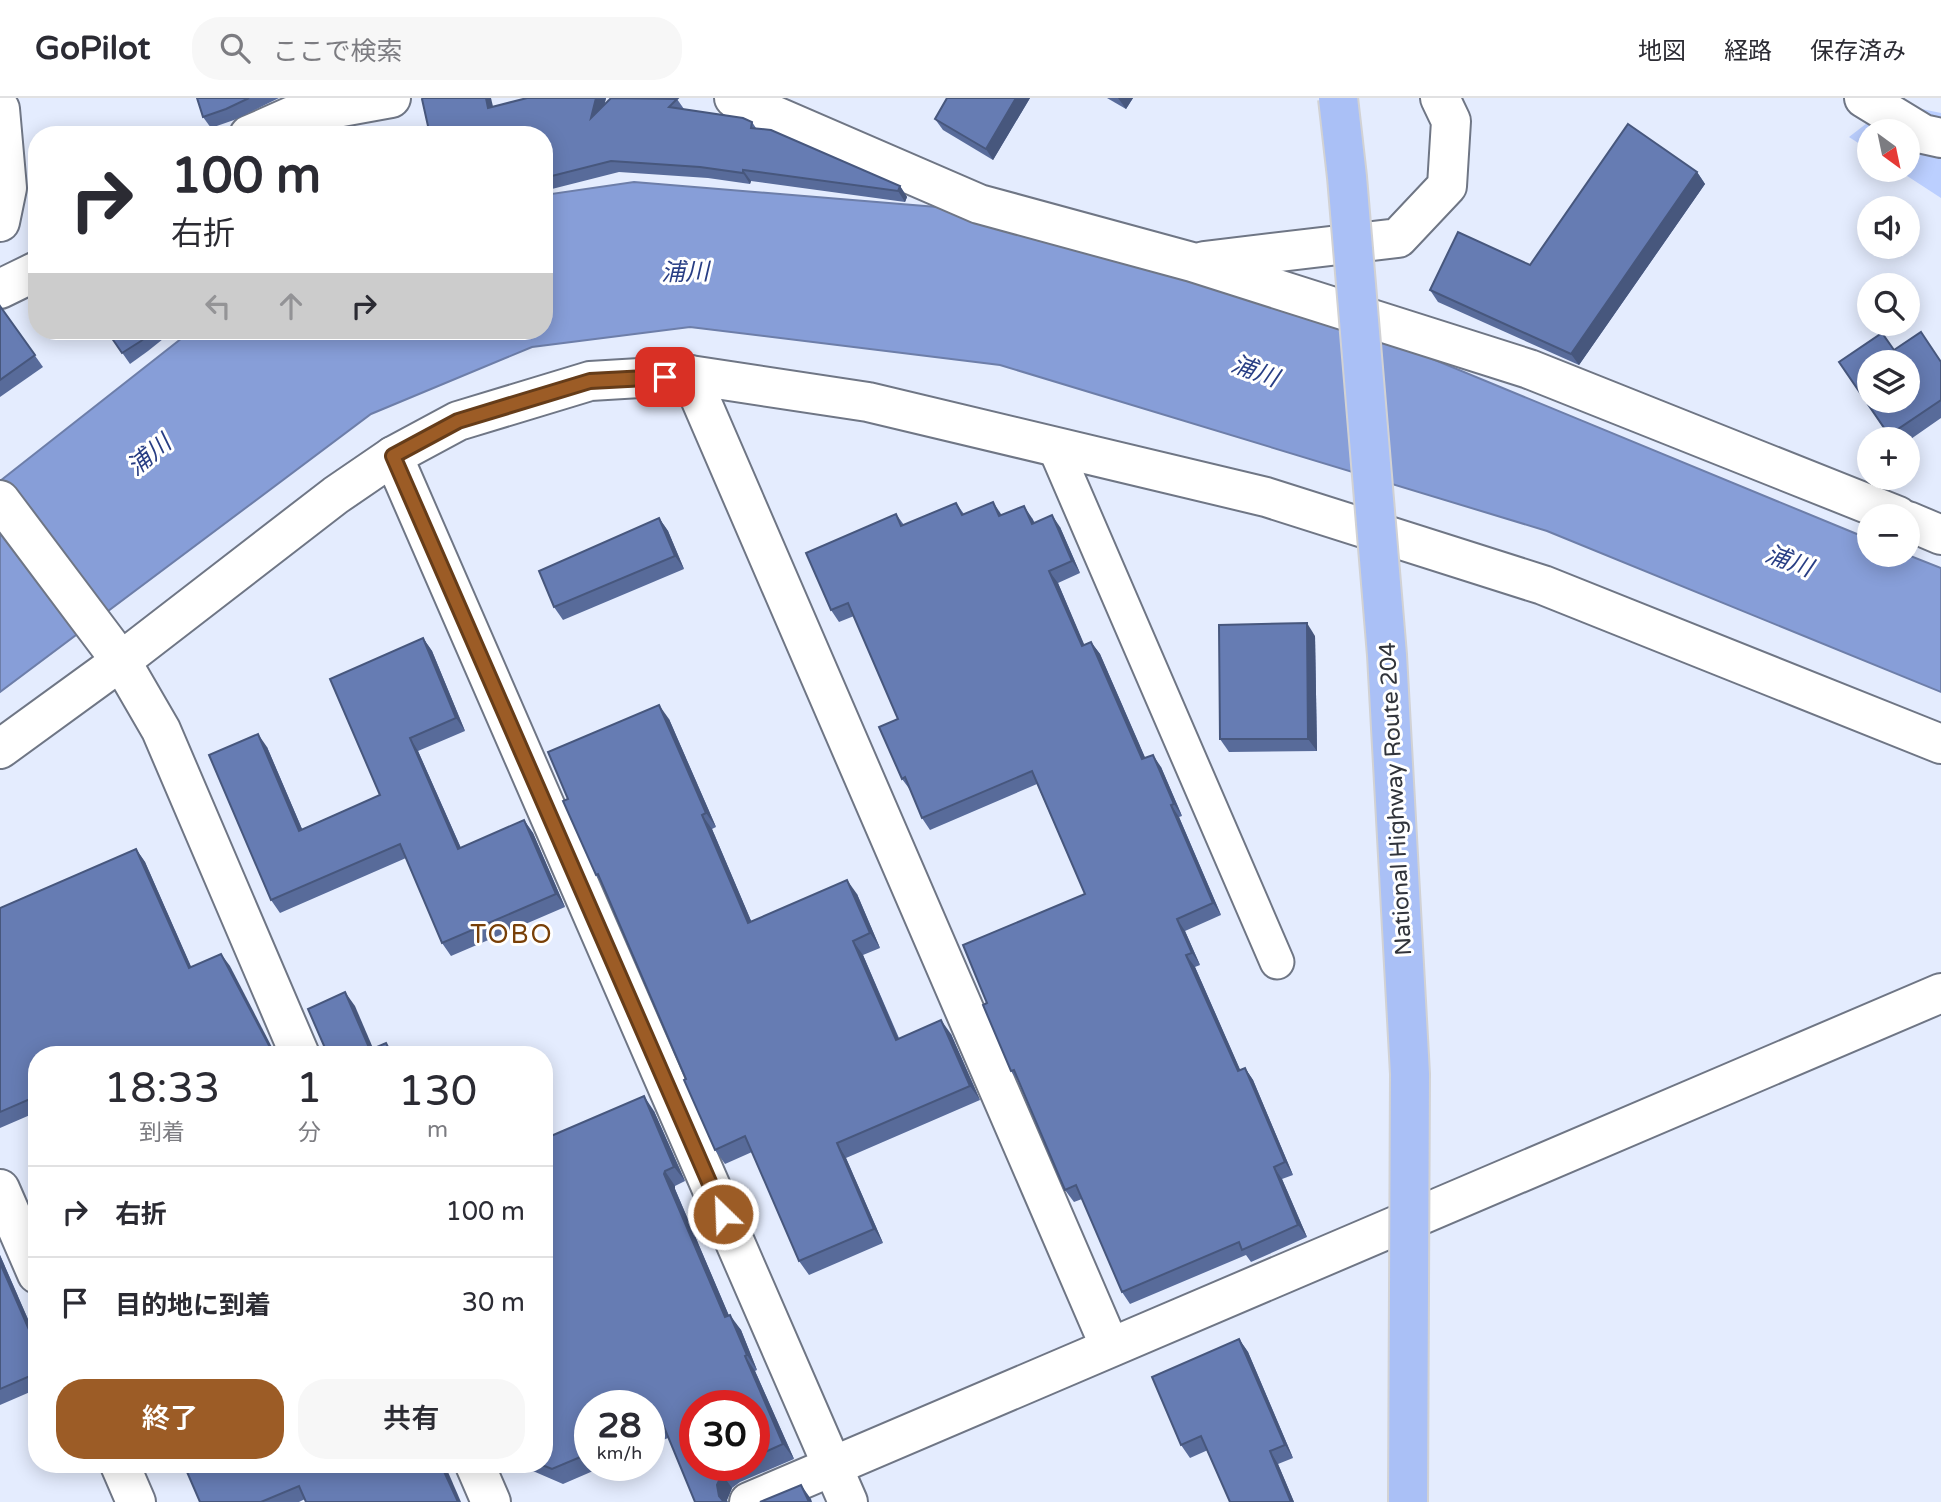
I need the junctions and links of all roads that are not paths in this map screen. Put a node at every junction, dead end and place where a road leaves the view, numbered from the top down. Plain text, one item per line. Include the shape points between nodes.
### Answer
1 (734, 98) edge
2 (1338, 98) edge
3 (1440, 98) edge
4 (1864, 98) edge
5 (368, 100) edge
6 (0, 110) edge
7 (269, 126) edge
8 (1941, 138) edge
9 (0, 222) edge
10 (1192, 262) junction
11 (28, 275) edge
12 (0, 289) edge
13 (690, 375) junction
14 (1054, 446) junction
15 (393, 456) junction
16 (0, 500) edge
17 (1868, 504) edge
18 (1920, 526) edge
19 (1941, 535) edge
20 (121, 661) junction
21 (1941, 744) edge
22 (0, 749) edge
23 (1277, 962) dead end
24 (1941, 992) edge
25 (296, 1046) edge
26 (0, 1189) edge
27 (28, 1253) edge
28 (1110, 1347) junction
29 (833, 1466) junction
30 (123, 1473) edge
31 (478, 1473) edge
32 (136, 1502) edge
33 (491, 1502) edge
34 (749, 1502) edge
35 (848, 1502) edge
36 (1408, 1502) edge

1 - 10 street via 979,204
2 - 36 highway, National Highway Route 204, bridge via 1387,655 1410,1073
3 - 10 street via 1451,121 1447,186 1398,238
4 - 8 street via 1923,134
5 - 7 street via 292,116
6 - 9 street via 7,188
10 - 17 street via 1529,369
11 - 12 street
13 - 14 street via 868,402
13 - 15 street via 590,381 458,421
13 - 28 street
14 - 21 street via 1266,497 1543,585
14 - 23 lane
15 - 20 street
15 - 29 street
16 - 20 street
18 - 19 street
20 - 22 street
20 - 25 street via 162,730
24 - 28 street
26 - 27 street
28 - 29 street
29 - 34 street
29 - 35 street
30 - 32 street
31 - 33 street

